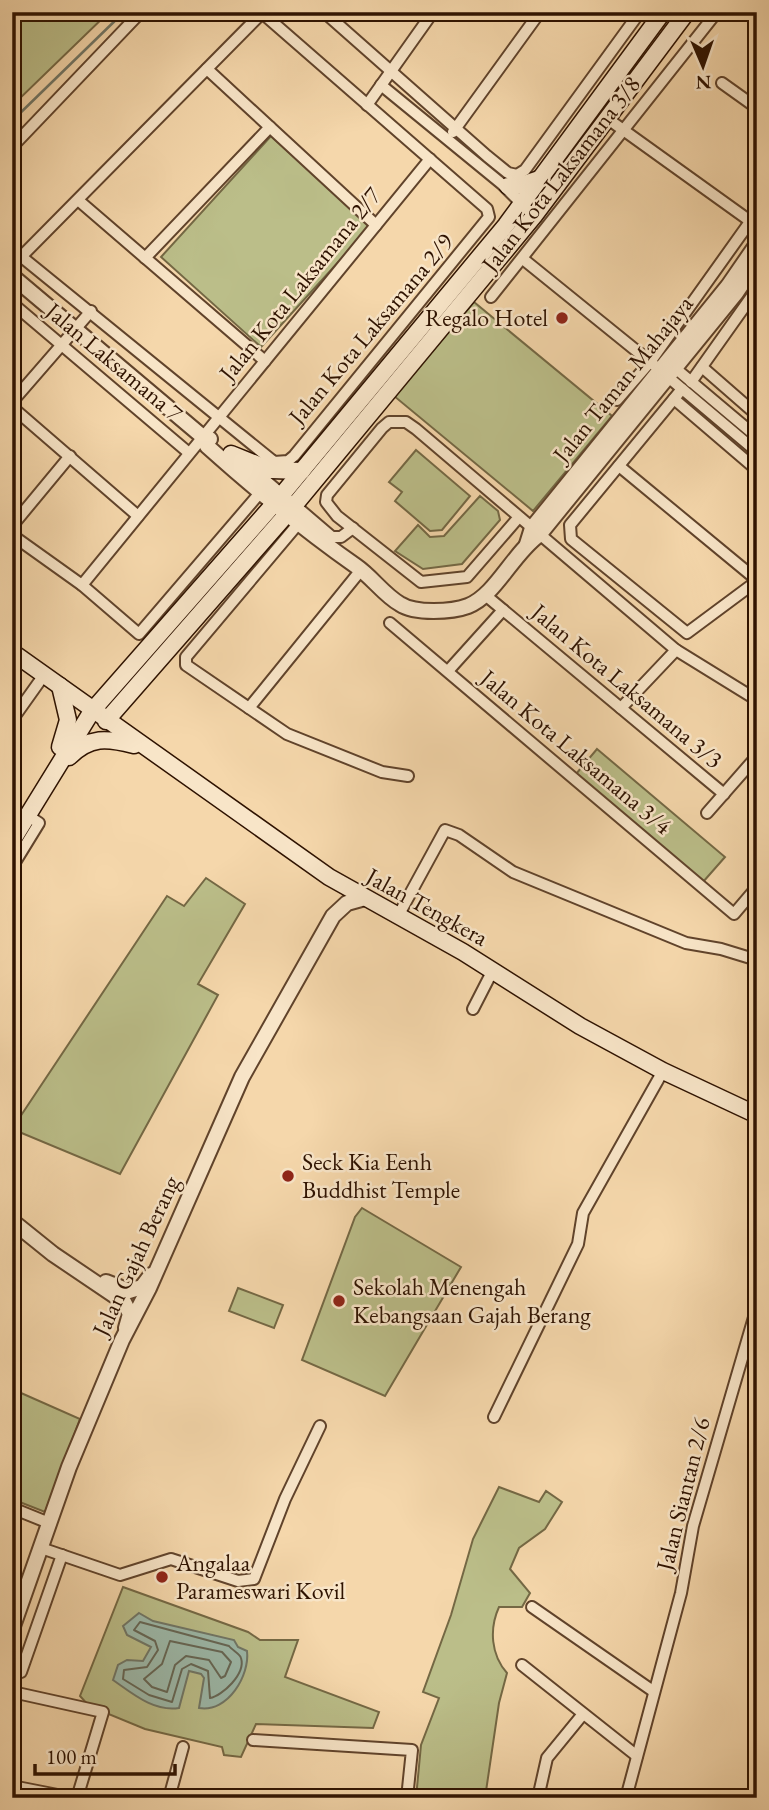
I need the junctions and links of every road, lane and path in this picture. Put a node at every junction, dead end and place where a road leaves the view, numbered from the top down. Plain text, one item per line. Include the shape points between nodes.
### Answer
1 (141, 12) edge
2 (324, 12) edge
3 (433, 12) edge
4 (540, 12) edge
5 (640, 12) edge
6 (663, 12) edge
7 (687, 12) edge
8 (717, 12) edge
9 (261, 13) edge
10 (207, 69) junction
11 (390, 71) junction
12 (722, 83) dead end
13 (381, 85) junction
14 (367, 105) junction
15 (757, 108) edge
16 (608, 119) junction
17 (270, 127) junction
18 (456, 128) junction
19 (624, 129) junction
20 (447, 139) junction
21 (12, 147) edge
22 (430, 159) junction
23 (514, 190) junction
24 (78, 200) junction
25 (537, 212) junction
26 (754, 220) edge
27 (376, 225) junction
28 (757, 244) edge
29 (17, 253) edge
30 (145, 258) junction
31 (523, 259) junction
32 (757, 262) edge
33 (12, 266) edge
34 (12, 276) edge
35 (757, 289) edge
36 (491, 297) dead end
37 (742, 298) edge
38 (12, 303) edge
39 (91, 311) junction
40 (75, 328) junction
41 (61, 344) junction
42 (265, 360) junction
43 (702, 368) junction
44 (664, 370) junction
45 (687, 385) junction
46 (674, 398) junction
47 (617, 400) dead end
48 (12, 402) edge
49 (12, 407) edge
50 (757, 415) edge
51 (218, 417) junction
52 (203, 437) junction
53 (757, 437) edge
54 (757, 452) edge
55 (189, 453) junction
56 (231, 454) junction
57 (70, 456) junction
58 (619, 466) junction
59 (757, 470) edge
60 (302, 471) junction
61 (260, 494) junction
62 (286, 510) junction
63 (138, 516) junction
64 (519, 517) junction
65 (12, 526) edge
66 (353, 528) junction
67 (536, 532) junction
68 (12, 535) edge
69 (329, 537) junction
70 (358, 568) junction
71 (757, 581) edge
72 (82, 585) junction
73 (484, 594) junction
74 (503, 610) junction
75 (390, 623) dead end
76 (676, 650) junction
77 (12, 652) edge
78 (447, 671) junction
79 (44, 675) junction
80 (60, 686) junction
81 (110, 687) junction
82 (125, 698) junction
83 (757, 699) edge
84 (249, 708) junction
85 (621, 708) junction
86 (92, 711) junction
87 (12, 720) edge
88 (106, 721) junction
89 (144, 748) junction
90 (757, 756) edge
91 (408, 776) dead end
92 (48, 779) junction
93 (724, 794) junction
94 (707, 813) dead end
95 (27, 815) junction
96 (12, 841) edge
97 (12, 867) edge
98 (329, 877) junction
99 (757, 887) edge
100 (365, 898) junction
101 (333, 916) junction
102 (398, 916) junction
103 (757, 960) edge
104 (493, 970) junction
105 (473, 1009) dead end
106 (663, 1071) junction
107 (757, 1115) edge
108 (12, 1221) edge
109 (162, 1256) junction
110 (88, 1278) junction
111 (757, 1307) edge
112 (122, 1340) junction
113 (494, 1416) dead end
114 (320, 1426) dead end
115 (12, 1508) edge
116 (49, 1523) junction
117 (41, 1548) junction
118 (62, 1555) junction
119 (533, 1607) dead end
120 (12, 1629) edge
121 (522, 1665) dead end
122 (12, 1669) edge
123 (653, 1691) junction
124 (12, 1706) edge
125 (583, 1714) junction
126 (253, 1740) dead end
127 (183, 1748) dead end
128 (636, 1756) junction
129 (12, 1786) edge
130 (75, 1798) edge
131 (169, 1798) edge
132 (407, 1798) edge
133 (538, 1798) edge
134 (626, 1798) edge

1 - 21 street
2 - 11 street
3 - 11 street
4 - 18 street
5 - 23 street
6 - 23 main road via 542,177
7 - 16 main road
8 - 19 street, Jalan Kota Laksamana 3/8
9 - 10 street
9 - 14 street
10 - 17 street
10 - 24 street
11 - 13 street
11 - 18 street
12 - 15 street
13 - 14 street
13 - 20 street
14 - 22 street
16 - 19 street
16 - 25 main road
17 - 27 street
17 - 30 street
18 - 20 street
18 - 23 street via 508,173
19 - 26 street
19 - 31 street, Jalan Kota Laksamana 3/8
20 - 23 street
22 - 27 street, Jalan Kota Laksamana 2/7
22 - 51 street, Jalan Kota Laksamana 2/9 via 487,209 486,224 288,461 274,462
23 - 25 street
23 - 60 main road via 506,225
24 - 29 street
24 - 30 street
25 - 62 main road
26 - 44 street
27 - 42 street, Jalan Kota Laksamana 2/7
28 - 37 street, Jalan Taman Mahajaya
29 - 33 street
29 - 39 street
30 - 42 street
31 - 36 street, Jalan Kota Laksamana 3/8
31 - 44 street
32 - 37 street, Jalan Taman Mahajaya
34 - 40 street
35 - 37 street
37 - 43 street
37 - 44 street, Jalan Taman Mahajaya
37 - 44 street, Jalan Taman Mahajaya via 677,349
38 - 41 street, Jalan Laksamana 7
39 - 40 street
39 - 51 street
40 - 41 street
40 - 52 street
41 - 48 street
41 - 55 street, Jalan Laksamana 7
42 - 51 street, Jalan Kota Laksamana 2/7
43 - 45 street
43 - 50 street
44 - 45 street
44 - 47 street
44 - 67 street, Jalan Taman Mahajaya
44 - 67 street, Jalan Taman Mahajaya
45 - 46 street
45 - 53 street
45 - 54 street
46 - 58 street
46 - 59 street
49 - 57 street
51 - 52 street, Jalan Kota Laksamana 2/7
52 - 55 street, Jalan Kota Laksamana 2/7
52 - 56 street
52 - 61 street via 207,446
55 - 63 street, Jalan Kota Laksamana 2/7
56 - 60 main road via 271,470
56 - 62 street
57 - 63 street
57 - 65 street
58 - 71 street
58 - 71 street via 569,525 571,540 687,633
60 - 62 main road
61 - 62 street
61 - 72 street via 139,634
62 - 69 street, Jalan Taman Mahajaya
62 - 70 street, Jalan Taman Mahajaya
62 - 81 main road
62 - 82 main road
62 - 84 street via 186,657 186,665
63 - 72 street, Jalan Kota Laksamana 2/7
64 - 66 street via 467,577 415,580
64 - 66 street via 416,429 397,420 382,428 327,495 328,508
64 - 67 street
66 - 69 street via 341,537
67 - 73 street, Jalan Taman Mahajaya
67 - 76 street
68 - 72 street
69 - 70 street, Jalan Taman Mahajaya
70 - 73 street, Jalan Taman Mahajaya via 400,604 417,610 465,608
70 - 84 street
73 - 74 street, Jalan Kota Laksamana 3/3
74 - 78 street
74 - 85 street, Jalan Kota Laksamana 3/3
75 - 78 street, Jalan Kota Laksamana 3/4
76 - 83 street
76 - 85 street
77 - 79 main road, Jalan Tengkera
78 - 99 street, Jalan Kota Laksamana 3/4 via 734,914
79 - 80 main road, Jalan Tengkera
79 - 87 street
80 - 81 main road via 88,692
80 - 86 main road, Jalan Tengkera
80 - 92 main road via 67,730
81 - 86 main road
82 - 88 main road
82 - 89 main road via 124,724
84 - 91 street via 287,734 382,772
85 - 93 street, Jalan Kota Laksamana 3/3
86 - 88 main road, Jalan Tengkera
86 - 92 main road
88 - 89 main road, Jalan Tengkera
89 - 92 main road via 92,740
89 - 98 main road, Jalan Tengkera
90 - 93 street
92 - 95 main road
93 - 94 street
95 - 96 main road
95 - 97 street via 39,823
98 - 100 main road, Jalan Tengkera
98 - 101 street via 337,891
100 - 101 street via 347,903
100 - 102 main road, Jalan Tengkera
101 - 109 street, Jalan Gajah Berang via 242,1077
102 - 103 street via 445,830 513,872 686,943
102 - 104 main road, Jalan Tengkera
104 - 105 street
104 - 106 main road, Jalan Tengkera via 580,1026
106 - 107 main road, Jalan Tengkera
106 - 113 street via 583,1213 578,1244
108 - 110 street
109 - 110 street via 137,1290
109 - 112 street, Jalan Gajah Berang
110 - 112 street via 128,1307
111 - 123 street, Jalan Siantan 2/6 via 693,1526 681,1593
112 - 116 street, Jalan Gajah Berang
114 - 118 street via 254,1579 238,1581 170,1559 120,1576
115 - 116 street
116 - 117 street, Jalan Gajah Berang
117 - 118 street
117 - 120 street, Jalan Gajah Berang
118 - 122 street via 21,1672
119 - 123 street
121 - 125 street
123 - 128 street, Jalan Siantan 2/6
124 - 130 street via 17,1693 103,1712
125 - 128 street
125 - 133 street via 547,1758
126 - 132 street via 412,1750
127 - 131 street
128 - 134 street, Jalan Siantan 2/6
129 - 130 street

